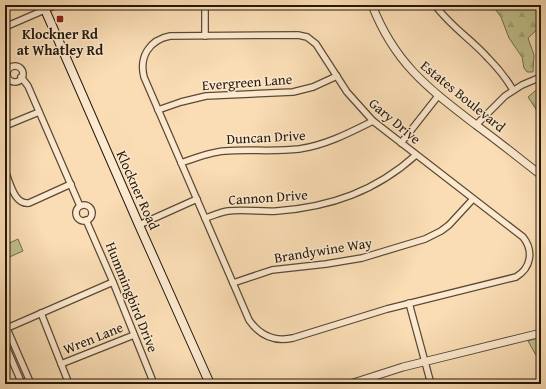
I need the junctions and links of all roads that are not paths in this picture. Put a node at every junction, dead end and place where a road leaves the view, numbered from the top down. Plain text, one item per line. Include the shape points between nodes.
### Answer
1 (56, 5) edge
2 (205, 5) edge
3 (372, 5) edge
4 (435, 5) edge
5 (44, 7) edge
6 (5, 28) edge
7 (205, 36) junction
8 (337, 76) junction
9 (21, 78) dead end
10 (541, 78) edge
11 (513, 90) junction
12 (438, 96) junction
13 (158, 110) junction
14 (39, 112) junction
15 (373, 121) junction
16 (476, 125) junction
17 (5, 126) edge
18 (401, 143) junction
19 (416, 155) junction
20 (181, 163) junction
21 (5, 171) edge
22 (541, 175) edge
23 (71, 184) junction
24 (197, 199) junction
25 (474, 199) junction
26 (80, 206) junction
27 (205, 218) junction
28 (86, 220) junction
29 (139, 225) junction
30 (113, 282) junction
31 (233, 283) junction
32 (409, 303) junction
33 (41, 313) junction
34 (6, 327) edge
35 (541, 333) edge
36 (134, 335) junction
37 (5, 344) edge
38 (425, 361) junction
39 (61, 364) junction
40 (22, 384) edge
41 (31, 384) edge
42 (69, 384) edge
43 (154, 384) edge
44 (210, 384) edge
45 (350, 384) edge
46 (431, 384) edge

1 - 5 street
2 - 7 street
3 - 12 street, Estates Boulevard via 396,52 416,76
4 - 11 street via 488,57
5 - 6 street
5 - 29 main road, Klockner Road
7 - 8 street, Gary Drive via 307,37 316,44
7 - 13 street, Gary Drive via 164,37 153,43 145,52 142,65 144,77
8 - 13 street, Evergreen Lane via 313,87 293,92 206,96
8 - 15 street, Gary Drive via 354,101
9 - 14 street, Hummingbird Drive via 28,86
10 - 11 street
11 - 16 street via 496,103
12 - 16 street, Estates Boulevard
12 - 18 street
13 - 20 street, Gary Drive
14 - 17 street
14 - 23 street, Hummingbird Drive
15 - 18 street, Gary Drive
15 - 20 street, Duncan Drive via 311,147 225,151 206,154
16 - 22 street, Estates Boulevard
18 - 19 street, Gary Drive
19 - 25 street, Gary Drive
19 - 27 street, Cannon Drive via 384,180 326,204 276,211 228,211
20 - 24 street, Gary Drive
21 - 23 street via 17,199 22,203 29,203
23 - 26 street, Hummingbird Drive
24 - 27 street, Gary Drive
24 - 29 street
25 - 31 street, Brandywine Way via 449,225 425,239 362,258 272,270
25 - 32 street, Gary Drive via 526,241 530,256 527,266 516,276
26 - 28 street, Hummingbird Drive via 76,215 81,220
26 - 28 street, Hummingbird Drive via 88,206 91,210 91,215
27 - 31 street, Gary Drive
28 - 30 street, Hummingbird Drive
29 - 44 main road, Klockner Road
30 - 33 street
30 - 36 street, Hummingbird Drive
31 - 32 street, Gary Drive via 253,325 262,334 280,340
32 - 38 street
33 - 34 street
33 - 39 street
34 - 41 street
35 - 38 street
36 - 39 street, Wren Lane
36 - 43 street, Hummingbird Drive
37 - 40 street
38 - 45 street
38 - 46 street
39 - 42 street

